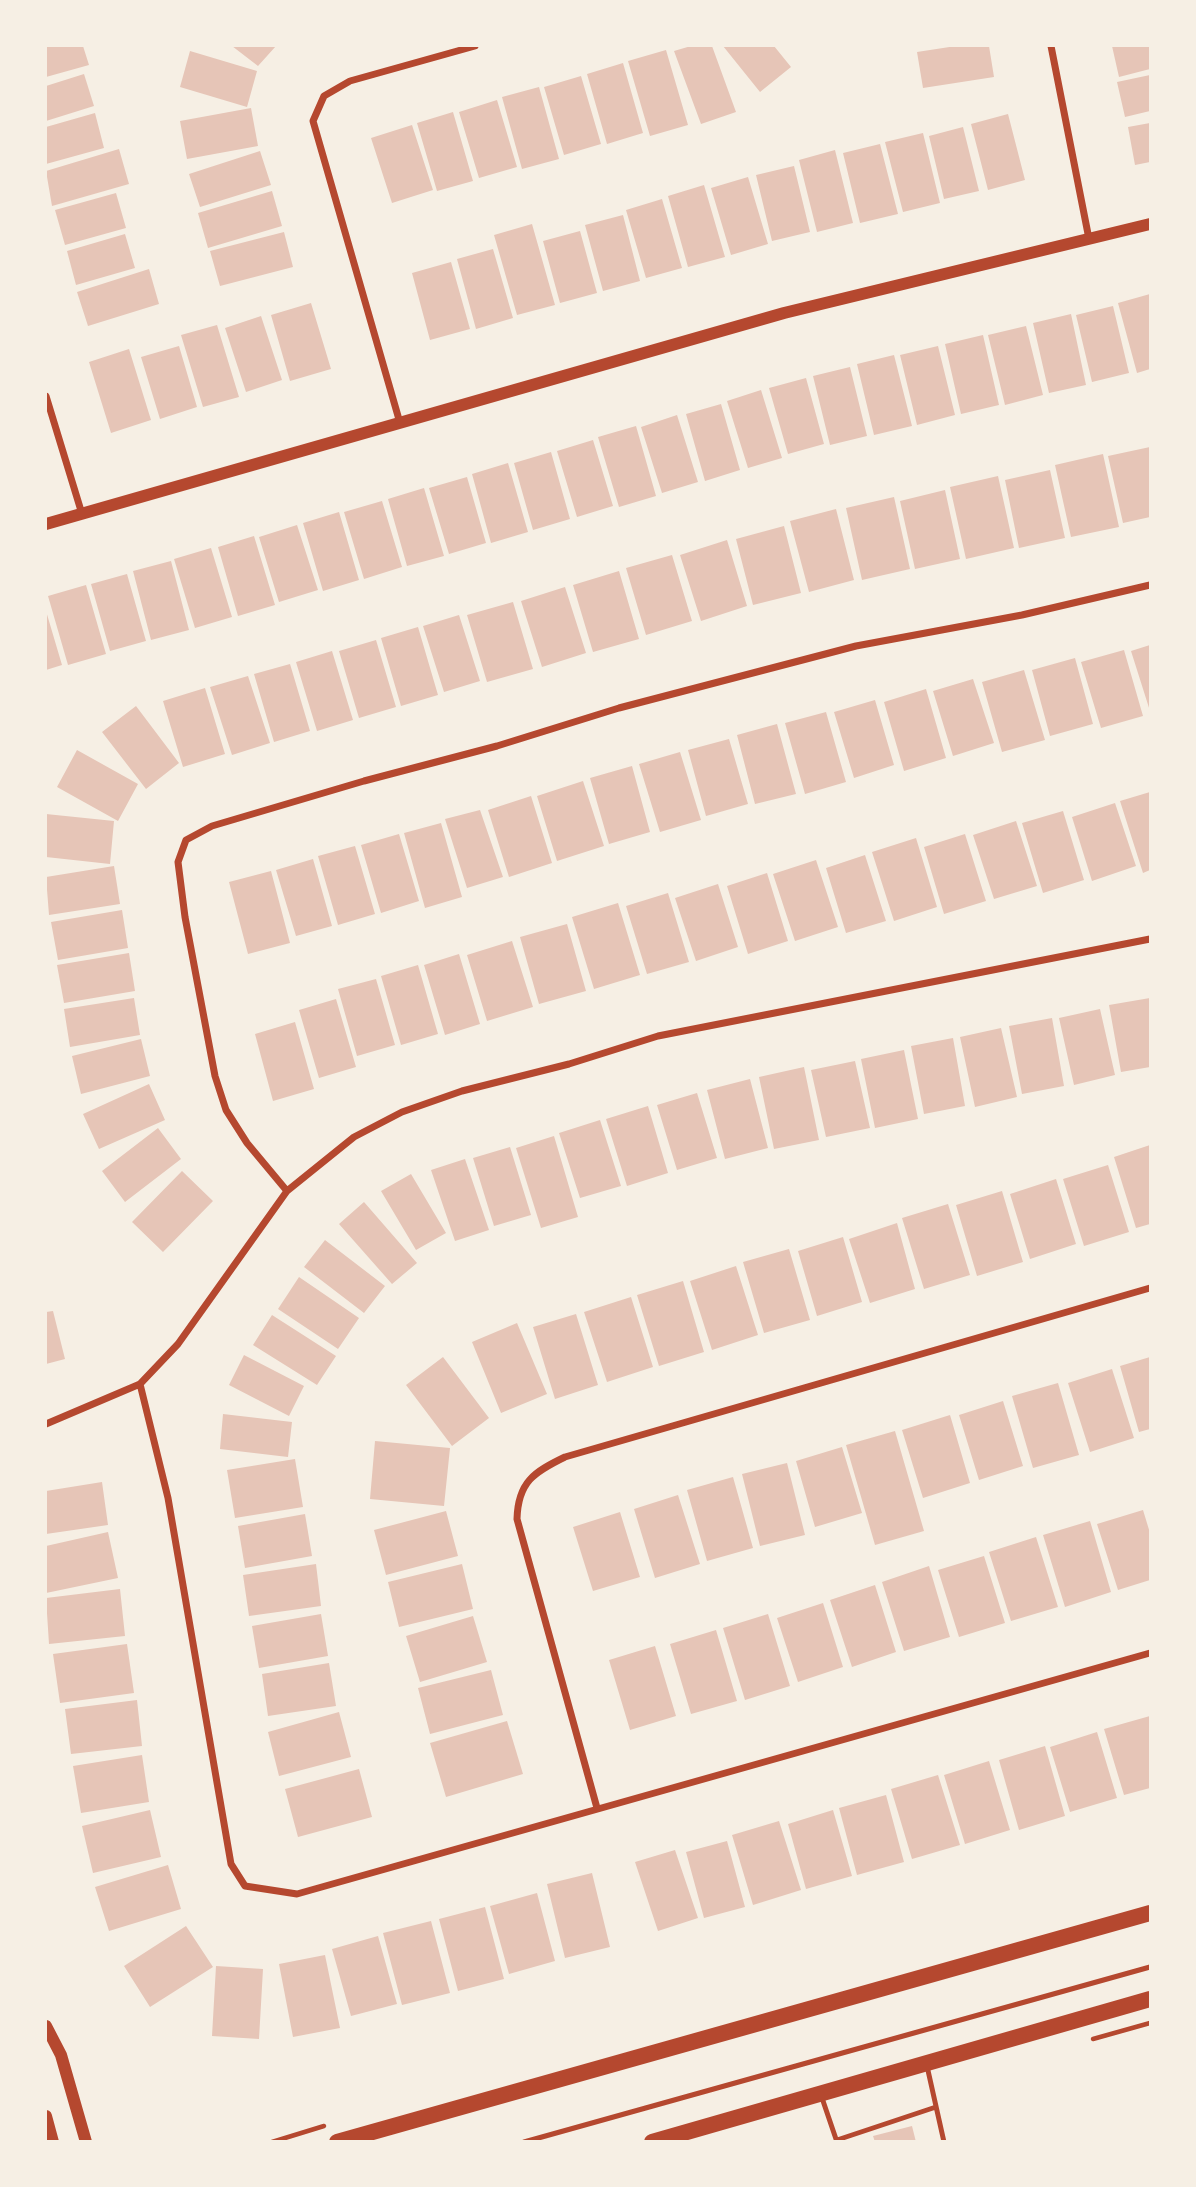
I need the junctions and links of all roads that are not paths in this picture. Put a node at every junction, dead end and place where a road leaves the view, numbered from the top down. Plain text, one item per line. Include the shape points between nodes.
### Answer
1 (475, 46) edge
2 (1051, 46) edge
3 (1150, 224) edge
4 (1089, 239) junction
5 (46, 396) edge
6 (400, 423) junction
7 (82, 514) junction
8 (46, 524) edge
9 (1150, 585) edge
10 (1150, 939) edge
11 (287, 1191) junction
12 (1150, 1288) edge
13 (140, 1384) junction
14 (46, 1424) edge
15 (1150, 1653) edge
16 (597, 1808) junction
17 (1150, 1913) edge
18 (1150, 1967) edge
19 (1150, 1999) edge
20 (46, 2026) edge
21 (926, 2063) junction
22 (820, 2092) junction
23 (936, 2107) junction
24 (46, 2116) edge
25 (53, 2141) edge
26 (86, 2141) edge
27 (338, 2141) edge
28 (524, 2141) edge
29 (652, 2141) edge
30 (837, 2141) edge
31 (944, 2141) edge

1 - 6 street via 350,81 324,96 313,121
2 - 4 street
3 - 4 street
4 - 6 street via 784,313
5 - 7 street
6 - 7 street
7 - 8 street
9 - 11 street via 856,646 619,708 237,818 186,840 178,862 215,1076 226,1110
10 - 11 street via 657,1036 461,1091 402,1112 354,1137
11 - 13 street via 178,1344
12 - 16 street via 565,1457 536,1472 517,1497 517,1519
13 - 14 street
13 - 16 street via 167,1498 231,1864 245,1886 297,1894
15 - 16 street
17 - 27 main road
18 - 28 lane
19 - 21 main road
20 - 26 street via 61,2055
21 - 22 main road
21 - 23 lane
22 - 29 main road
22 - 30 lane
23 - 30 lane
23 - 31 lane
24 - 25 street

